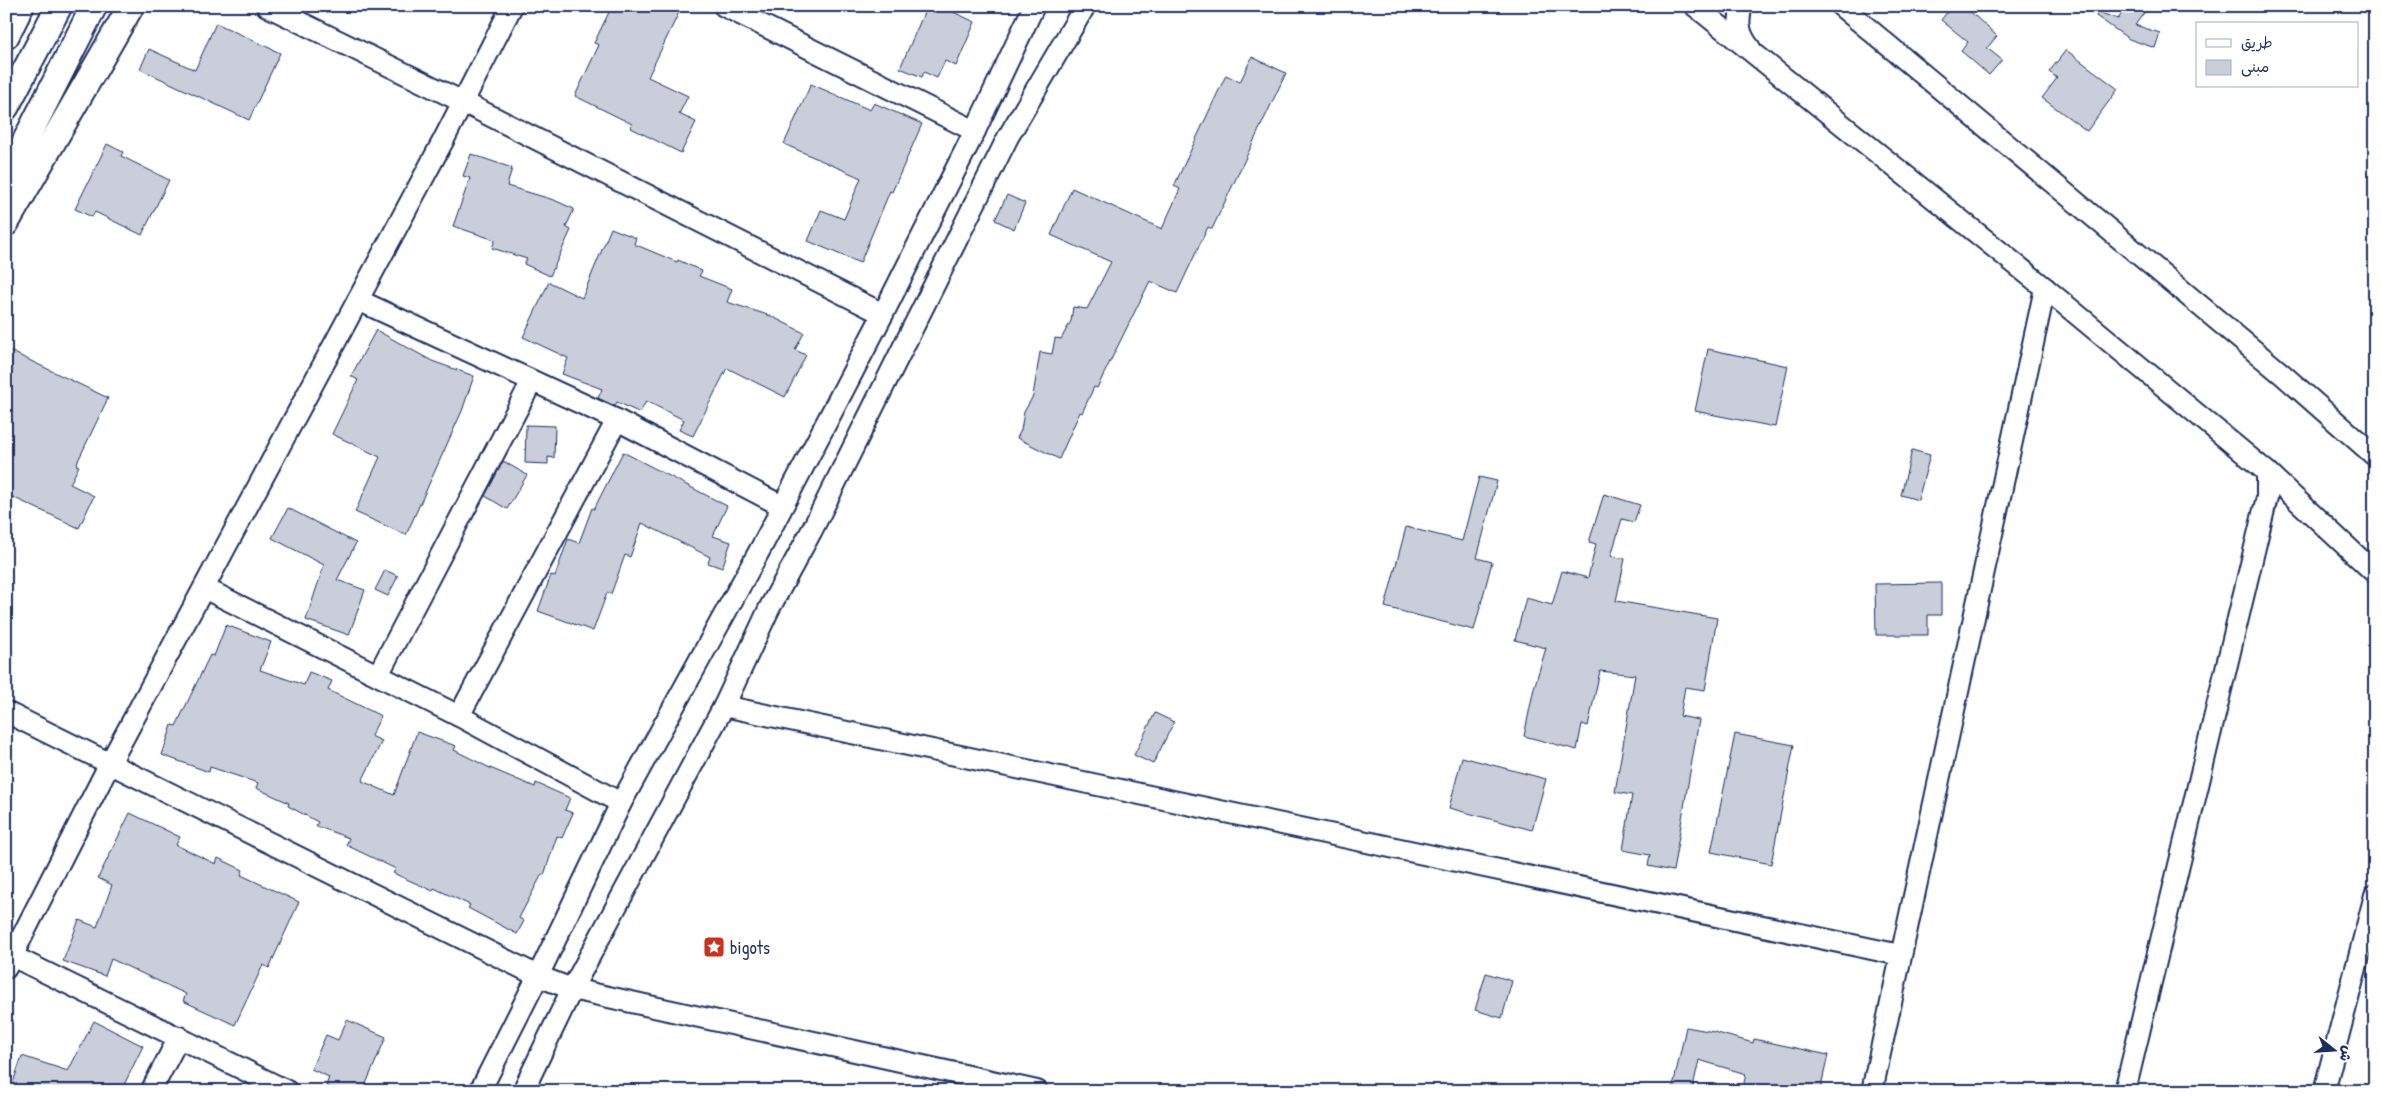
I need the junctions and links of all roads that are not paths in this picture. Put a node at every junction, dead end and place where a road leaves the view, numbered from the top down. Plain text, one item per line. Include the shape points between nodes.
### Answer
1 (21, 6) edge
2 (59, 6) edge
3 (94, 6) edge
4 (131, 6) edge
5 (267, 6) edge
6 (512, 6) edge
7 (724, 6) edge
8 (1034, 6) edge
9 (1085, 6) edge
10 (1695, 6) edge
11 (1742, 6) edge
12 (1841, 6) edge
13 (6, 36) edge
14 (1754, 54) junction
15 (463, 102) junction
16 (6, 107) edge
17 (974, 131) junction
18 (6, 179) edge
19 (6, 223) edge
20 (2045, 288) junction
21 (358, 300) junction
22 (883, 314) junction
23 (532, 381) junction
24 (617, 420) junction
25 (2375, 456) edge
26 (2267, 472) junction
27 (782, 506) junction
28 (2375, 573) edge
29 (204, 588) junction
30 (378, 675) junction
31 (724, 706) junction
32 (6, 712) edge
33 (459, 716) junction
34 (110, 763) junction
35 (621, 804) junction
36 (2375, 895) edge
37 (1900, 955) junction
38 (9, 962) edge
39 (538, 976) junction
40 (572, 990) junction
41 (179, 1037) junction
42 (963, 1083) edge
43 (274, 1088) edge
44 (151, 1091) edge
45 (480, 1091) edge
46 (523, 1091) edge
47 (1037, 1091) edge
48 (1872, 1091) edge
49 (2125, 1091) edge
50 (2324, 1091) edge

1 - 13 main road
2 - 16 main road
3 - 18 main road
4 - 19 main road
5 - 15 street
6 - 15 street
7 - 17 street
8 - 17 street
9 - 31 street via 1008,137 812,530 769,609
10 - 14 street
11 - 14 street via 1738,27
12 - 25 street via 2267,361
14 - 20 street
15 - 21 street
15 - 22 street
17 - 22 street
20 - 26 street
20 - 37 street
21 - 23 street
21 - 29 street
22 - 27 street
23 - 24 street
23 - 30 street
24 - 27 street
24 - 33 street
26 - 28 street
26 - 49 street via 2267,497
27 - 35 street
29 - 30 street
29 - 34 street
30 - 33 street
31 - 37 street
31 - 40 street
32 - 34 street
33 - 35 street
34 - 38 street
34 - 39 street
35 - 39 street
36 - 50 street
37 - 48 street
38 - 41 street
39 - 40 street
39 - 45 street
40 - 42 street
40 - 46 street
41 - 43 street
41 - 44 street
42 - 47 street

